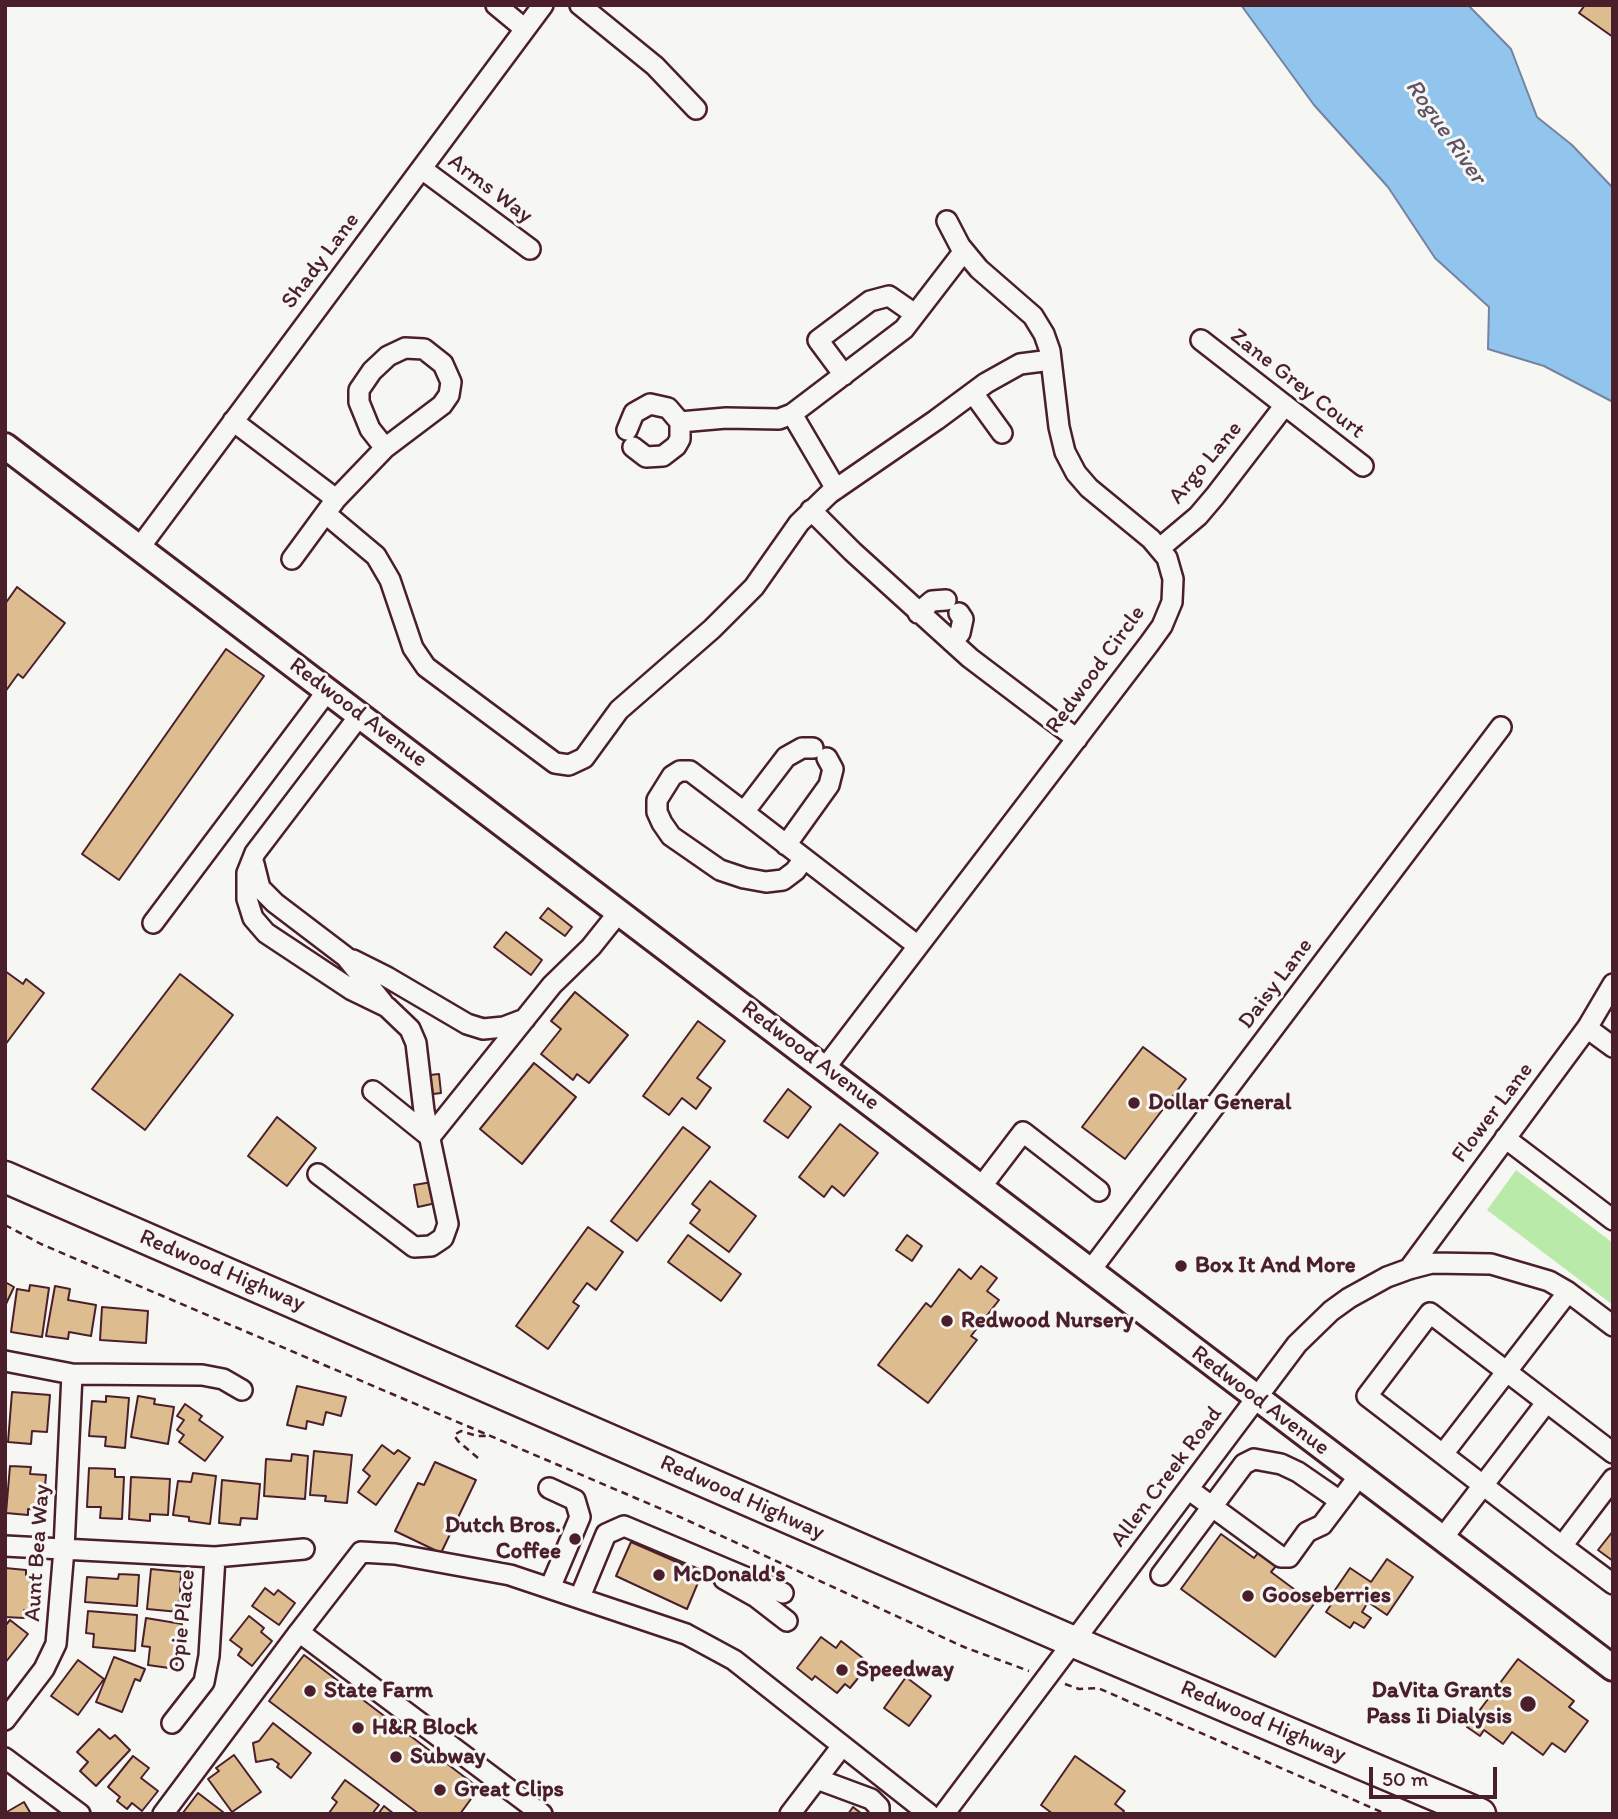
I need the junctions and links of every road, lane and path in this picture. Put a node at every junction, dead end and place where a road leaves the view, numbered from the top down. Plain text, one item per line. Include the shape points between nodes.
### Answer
1 (496, 5) edge
2 (543, 5) edge
3 (580, 5) edge
4 (525, 29) junction
5 (696, 109) dead end
6 (422, 169) junction
7 (947, 221) dead end
8 (530, 249) dead end
9 (964, 251) junction
10 (915, 314) junction
11 (1201, 340) dead end
12 (1051, 360) junction
13 (844, 374) junction
14 (973, 393) junction
15 (1284, 405) junction
16 (792, 414) junction
17 (233, 421) junction
18 (680, 422) junction
19 (1002, 433) dead end
20 (5, 446) edge
21 (385, 448) junction
22 (1363, 466) dead end
23 (836, 489) junction
24 (331, 506) junction
25 (811, 510) junction
26 (140, 547) junction
27 (1160, 548) junction
28 (292, 559) dead end
29 (918, 612) junction
30 (952, 642) junction
31 (328, 690) junction
32 (360, 715) junction
33 (1501, 727) dead end
34 (1077, 739) junction
35 (744, 812) junction
36 (786, 845) junction
37 (255, 853) junction
38 (804, 859) junction
39 (619, 912) junction
40 (153, 923) dead end
41 (918, 946) junction
42 (346, 957) junction
43 (1613, 984) edge
44 (387, 1007) junction
45 (526, 1018) junction
46 (1587, 1028) junction
47 (1613, 1047) edge
48 (825, 1068) junction
49 (373, 1091) dead end
50 (430, 1137) junction
51 (1505, 1138) junction
52 (318, 1174) dead end
53 (5, 1177) edge
54 (981, 1187) junction
55 (1099, 1191) dead end
56 (1613, 1220) edge
57 (5, 1225) edge
58 (1409, 1269) junction
59 (1090, 1271) junction
60 (1568, 1292) junction
61 (1613, 1326) edge
62 (5, 1361) edge
63 (1506, 1372) junction
64 (72, 1374) junction
65 (242, 1390) dead end
66 (1256, 1398) junction
67 (1546, 1403) junction
68 (491, 1436) junction
69 (1613, 1453) edge
70 (1443, 1454) junction
71 (478, 1458) dead end
72 (1359, 1476) junction
73 (1613, 1479) edge
74 (1483, 1485) junction
75 (549, 1488) dead end
76 (1188, 1489) junction
77 (1340, 1501) junction
78 (1212, 1507) junction
79 (643, 1534) junction
80 (1443, 1539) junction
81 (5, 1546) edge
82 (1562, 1546) junction
83 (64, 1549) junction
84 (304, 1549) dead end
85 (215, 1557) junction
86 (1161, 1575) dead end
87 (1613, 1584) edge
88 (550, 1588) junction
89 (783, 1593) dead end
90 (580, 1597) junction
91 (787, 1620) dead end
92 (299, 1632) junction
93 (1074, 1642) junction
94 (1613, 1668) edge
95 (1047, 1678) junction
96 (5, 1720) edge
97 (172, 1723) dead end
98 (842, 1746) junction
99 (5, 1758) edge
100 (817, 1779) junction
101 (80, 1814) edge
102 (163, 1814) edge
103 (542, 1814) edge
104 (790, 1814) edge
105 (880, 1814) edge
106 (929, 1814) edge
107 (944, 1814) edge
108 (1386, 1814) edge
109 (1480, 1814) edge

1 - 4 street
2 - 4 street, Shady Lane
3 - 5 street via 655,65
4 - 6 street, Shady Lane
6 - 8 street, Arms Way
6 - 17 street, Shady Lane
7 - 9 street, Redwood Circle
9 - 10 street
9 - 12 street, Redwood Circle via 978,269 1033,316
10 - 13 street via 904,329
10 - 13 street via 889,296 870,301 818,340
11 - 15 street, Zane Grey Court
12 - 14 street via 1020,364
12 - 27 street, Redwood Circle via 1059,427 1076,473
13 - 16 street
14 - 19 street
14 - 23 street
15 - 22 street, Zane Grey Court
15 - 27 street, Argo Lane via 1198,516
16 - 18 street via 779,419
16 - 23 street
17 - 24 street
17 - 26 street, Shady Lane
18 - 18 street via 680,439 670,453 646,457 630,438 629,421 650,404 668,408
20 - 26 main road, Redwood Avenue
21 - 21 street via 450,396 451,382 443,365 424,349 405,348 388,356 359,390 370,429
21 - 24 street
23 - 25 street
24 - 25 street via 376,556 390,580 412,648 426,667 555,763 569,765 583,758 619,710 754,587
24 - 28 street
25 - 29 street
26 - 31 main road, Redwood Avenue
27 - 34 street, Redwood Circle via 1173,579 1168,613
29 - 30 street
29 - 30 street via 932,601 953,606 963,619
30 - 34 street
31 - 32 main road, Redwood Avenue
31 - 40 street
32 - 37 street
32 - 39 main road, Redwood Avenue
33 - 59 street, Daisy Lane
34 - 41 street, Redwood Circle
35 - 36 street
35 - 36 street via 786,757 802,748 820,753 833,769 829,785
35 - 38 street via 690,771 672,776 657,800 657,812 671,836 720,870 766,882 783,880
36 - 38 street
37 - 42 street via 260,888
37 - 44 street via 247,873 253,918 266,933 352,990
38 - 41 street
39 - 45 street
39 - 48 main road, Redwood Avenue
41 - 48 street, Redwood Circle
42 - 44 street
42 - 45 street via 467,1024 504,1027
43 - 46 street, Flower Lane
44 - 50 street via 410,1029 416,1043
45 - 50 street
46 - 47 street
46 - 51 street, Flower Lane
48 - 54 main road, Redwood Avenue
49 - 50 street
50 - 52 street via 448,1224 443,1238 431,1247 414,1247
51 - 56 street
51 - 58 street, Flower Lane
53 - 93 highway, Redwood Highway
54 - 55 street via 1023,1132
54 - 59 main road, Redwood Avenue
57 - 68 path
58 - 60 street, Allen Creek Road via 1432,1263 1490,1264 1549,1281
58 - 66 street, Allen Creek Road via 1331,1311 1297,1344
59 - 66 main road, Redwood Avenue
60 - 61 street, Allen Creek Road
60 - 63 street
62 - 64 street
63 - 67 street
63 - 70 street
63 - 70 street via 1430,1313 1367,1396
64 - 65 street via 202,1375 223,1379
64 - 83 street, Aunt Bea Way
66 - 72 main road, Redwood Avenue
66 - 76 street, Allen Creek Road
67 - 69 street
67 - 74 street
68 - 71 path via 461,1431 454,1435
68 - 95 path via 964,1647
70 - 74 street
72 - 77 street
72 - 80 main road, Redwood Avenue
73 - 82 street
74 - 80 street
74 - 82 street
75 - 88 street via 575,1500 580,1517
76 - 78 street
76 - 93 street, Allen Creek Road
77 - 78 street via 1298,1472 1254,1459 1244,1464
77 - 78 street via 1322,1525 1307,1532 1289,1557 1281,1557
78 - 86 street
79 - 89 street
79 - 90 street via 624,1526 606,1534
79 - 91 street via 658,1550 722,1578
80 - 94 main road, Redwood Avenue
81 - 83 street
82 - 87 street
83 - 85 street
83 - 96 street, Aunt Bea Way via 56,1644 44,1669
84 - 85 street
85 - 97 street, Opie Place via 204,1682
88 - 90 street
88 - 92 street via 510,1575 360,1552
90 - 98 street via 687,1634 734,1660
92 - 102 street
92 - 103 street
93 - 95 street, Allen Creek Road
93 - 109 highway, Redwood Highway
95 - 107 street, Allen Creek Road
95 - 108 path via 1079,1689 1098,1688
98 - 100 street
98 - 106 street
99 - 101 street
100 - 104 street
100 - 105 street via 871,1799

